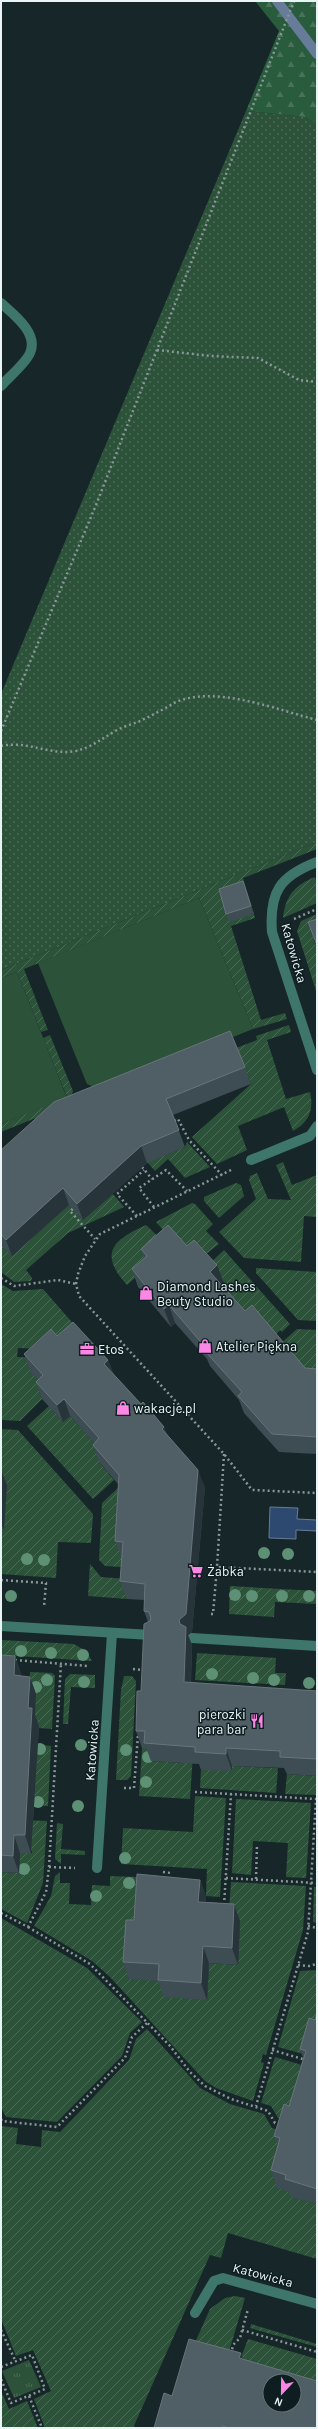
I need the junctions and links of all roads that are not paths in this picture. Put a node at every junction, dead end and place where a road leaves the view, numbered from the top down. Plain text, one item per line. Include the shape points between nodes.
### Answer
1 (1, 303) edge
2 (1, 386) edge
3 (317, 862) edge
4 (317, 1070) edge
5 (317, 1126) edge
6 (251, 1160) road end
7 (1, 1626) edge
8 (112, 1633) junction
9 (151, 1635) edge
10 (192, 1638) dead end
11 (317, 1646) edge
12 (96, 1868) dead end
13 (317, 2304) edge
14 (195, 2313) dead end

1 - 2 street via 22,323 31,337 30,353
3 - 4 street, Katowicka via 285,879 275,894 271,913 272,932
5 - 6 street via 310,1136
7 - 8 street
8 - 9 street
8 - 12 street, Katowicka
10 - 11 street
13 - 14 street, Katowicka via 229,2278 214,2281

